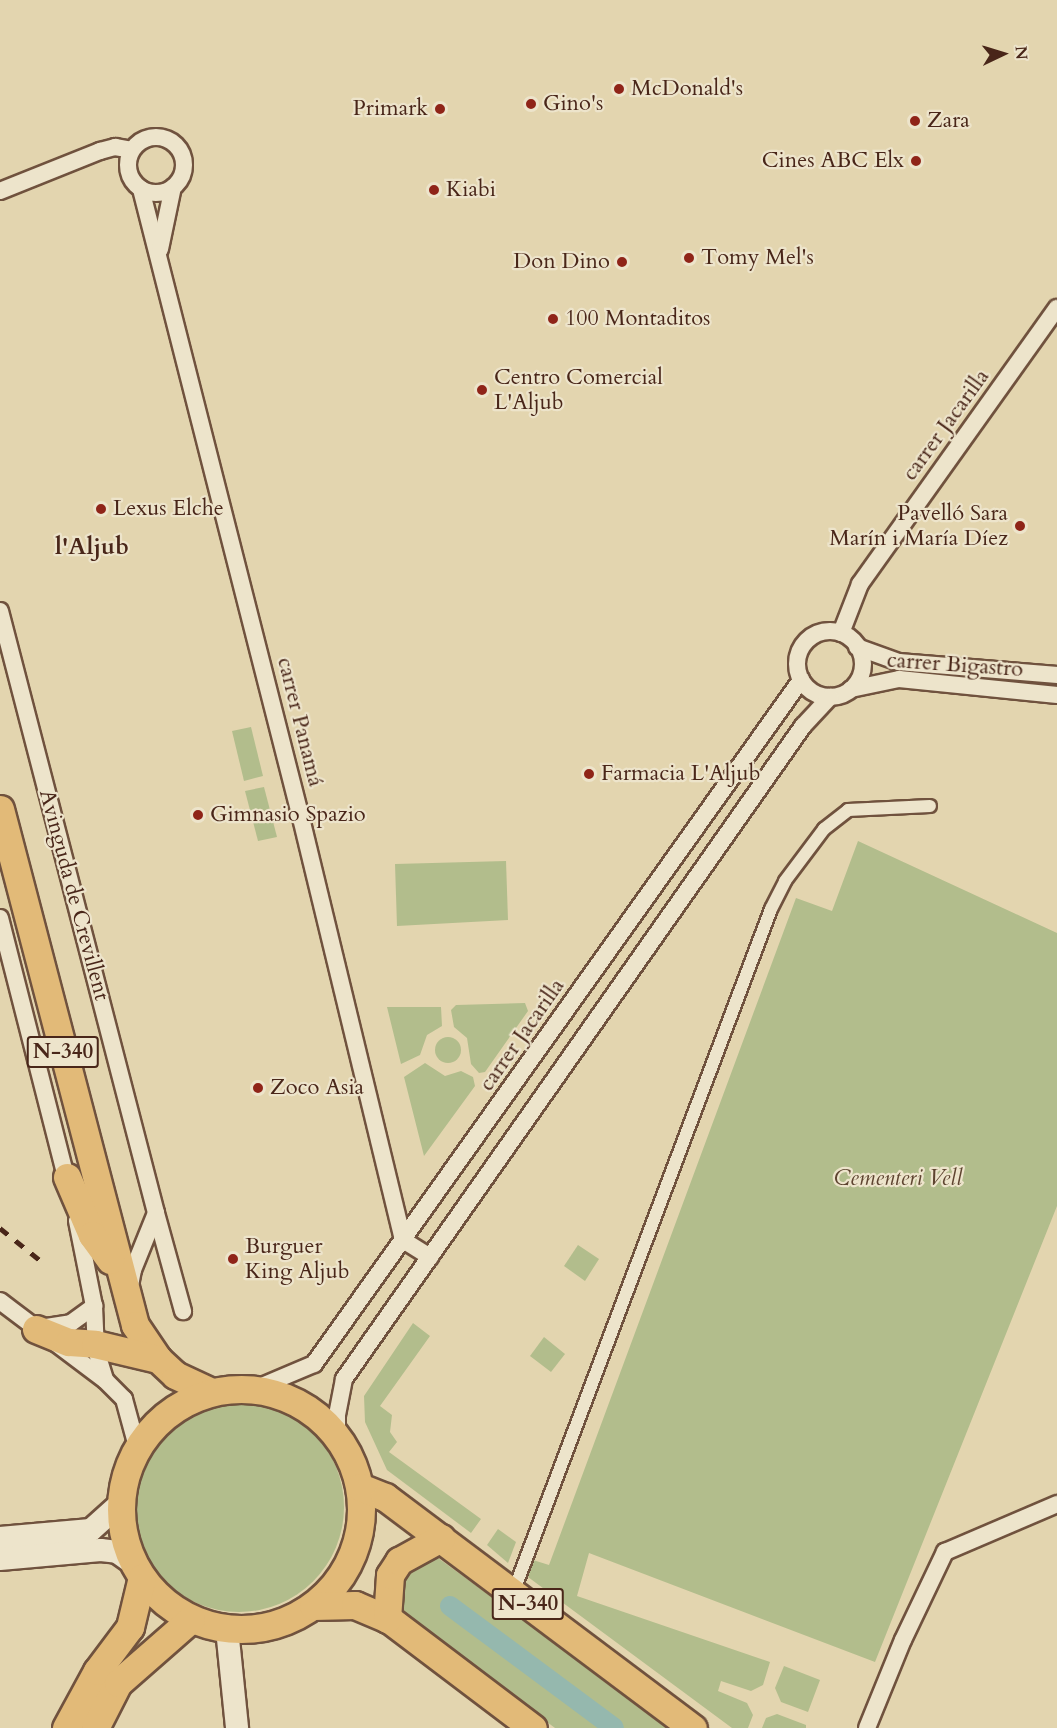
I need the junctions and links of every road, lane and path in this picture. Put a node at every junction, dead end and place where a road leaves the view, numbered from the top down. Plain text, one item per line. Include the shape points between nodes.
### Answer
1 (132, 150) junction
2 (92, 156) junction
3 (128, 170) junction
4 (173, 187) junction
5 (141, 189) junction
6 (0, 190) edge
7 (159, 250) junction
8 (1057, 308) edge
9 (0, 611) edge
10 (841, 633) junction
11 (857, 647) junction
12 (1057, 675) edge
13 (801, 680) junction
14 (851, 689) junction
15 (1057, 695) edge
16 (830, 697) junction
17 (930, 806) dead end
18 (1, 823) edge
19 (1, 927) edge
20 (67, 1177) junction
21 (156, 1214) junction
22 (403, 1240) junction
23 (430, 1257) junction
24 (125, 1287) junction
25 (0, 1301) edge
26 (94, 1306) junction
27 (183, 1311) dead end
28 (36, 1329) junction
29 (95, 1344) junction
30 (158, 1359) junction
31 (105, 1380) junction
32 (257, 1388) junction
33 (210, 1391) junction
34 (338, 1436) junction
35 (137, 1447) junction
36 (360, 1487) junction
37 (120, 1504) junction
38 (1057, 1504) edge
39 (0, 1538) edge
40 (441, 1538) junction
41 (0, 1559) edge
42 (138, 1570) junction
43 (513, 1593) junction
44 (313, 1606) junction
45 (191, 1618) junction
46 (387, 1619) junction
47 (227, 1629) junction
48 (235, 1722) edge
49 (66, 1728) edge
50 (95, 1728) edge
51 (533, 1728) edge
52 (693, 1728) edge
53 (867, 1728) edge

1 - 2 street via 115,147
1 - 3 street
1 - 4 street via 152,137 176,146 183,171
2 - 3 street via 113,159
2 - 6 street
3 - 5 street
4 - 5 street via 158,193
4 - 7 street, carrer Panamá
5 - 7 street, carrer Panamá
7 - 22 street, carrer Panamá
8 - 10 street, carrer Jacarilla via 860,584
9 - 21 street, Avinguda de Crevillent
10 - 11 street
10 - 13 street via 826,631 806,642 798,657
11 - 12 street, carrer Bigastro via 899,662
11 - 14 street via 862,668
13 - 16 street via 813,693
13 - 22 street, carrer Jacarilla
14 - 15 street, carrer Bigastro via 899,679
14 - 16 street
16 - 23 street via 803,726
17 - 43 street via 848,810 824,829 785,881 771,909
18 - 24 highway, N-340
19 - 20 street
20 - 24 highway via 92,1235
20 - 26 street
21 - 24 street
21 - 27 street, Avinguda de Crevillent
22 - 23 street
22 - 32 street, carrer Jacarilla via 314,1364
23 - 34 street via 344,1379 337,1415
24 - 30 highway, N-340 via 135,1324
25 - 28 street
26 - 28 street via 72,1323
26 - 29 street
28 - 29 highway via 69,1342
28 - 31 street
29 - 30 highway
29 - 31 street
30 - 33 highway, N-340 via 175,1376
31 - 35 street via 124,1399
32 - 33 highway, N-340
32 - 34 highway, N-340 via 293,1399 317,1414
33 - 35 highway, N-340 via 165,1415
34 - 36 highway, N-340 via 352,1460
35 - 37 highway, N-340
36 - 40 highway, N-340 via 385,1497
36 - 44 highway, N-340 via 359,1537 334,1587
37 - 39 main road via 91,1530
37 - 42 highway, N-340 via 123,1535
38 - 53 street via 945,1552
40 - 43 highway, N-340
40 - 46 highway via 399,1561 390,1575
41 - 42 main road via 101,1550 117,1552
42 - 45 highway, N-340 via 165,1603
42 - 49 highway via 130,1627 97,1671
43 - 52 highway, N-340
44 - 46 highway, N-340 via 356,1605
44 - 47 highway, N-340 via 291,1619 257,1629
45 - 47 highway, N-340
45 - 50 highway via 118,1683
46 - 51 highway, N-340
47 - 48 main road

